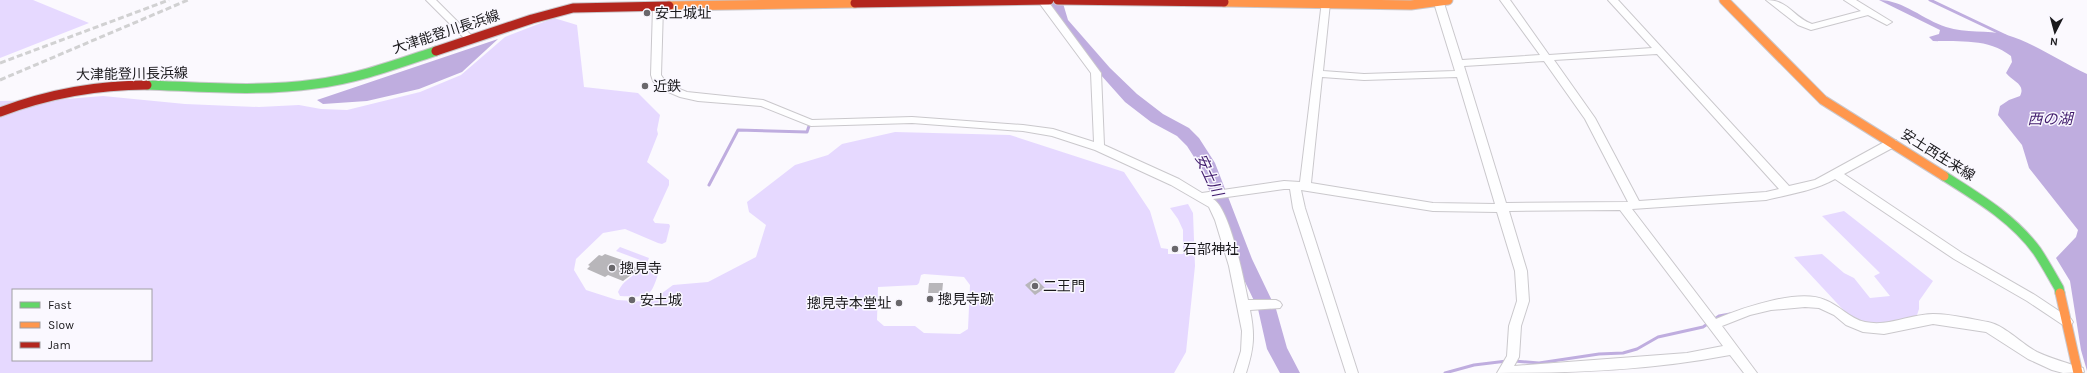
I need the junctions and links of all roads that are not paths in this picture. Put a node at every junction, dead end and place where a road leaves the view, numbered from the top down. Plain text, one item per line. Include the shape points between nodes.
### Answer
1 (431, 0) edge
2 (1042, 0) edge
3 (1049, 0) edge
4 (1059, 0) edge
5 (1506, 0) edge
6 (1613, 0) edge
7 (1724, 0) edge
8 (1771, 0) edge
9 (1849, 0) edge
10 (1325, 1) edge
11 (1444, 1) edge
12 (681, 3) edge
13 (658, 7) junction
14 (1869, 12) junction
15 (1887, 22) dead end
16 (470, 39) junction
17 (1660, 51) junction
18 (1546, 58) junction
19 (1458, 63) junction
20 (1319, 74) junction
21 (1460, 74) junction
22 (0, 112) edge
23 (1892, 143) junction
24 (1099, 147) junction
25 (1836, 174) junction
26 (1300, 186) junction
27 (1788, 192) junction
28 (1204, 196) junction
29 (1629, 205) junction
30 (1502, 208) junction
31 (1244, 305) junction
32 (1276, 305) dead end
33 (2067, 322) junction
34 (1713, 324) junction
35 (1733, 350) junction
36 (1506, 367) edge
37 (2078, 372) edge
38 (1240, 373) edge
39 (1352, 373) edge
40 (1751, 373) edge

1 - 16 street
2 - 3 main road, 大津能登川長浜線
2 - 12 main road, 大津能登川長浜線
2 - 24 street via 1096,73
4 - 10 main road
5 - 18 street
6 - 17 street
7 - 23 main road, 安土西生来線 via 1823,100
8 - 14 street via 1801,23 1811,27
9 - 14 street
10 - 11 main road via 1411,5
10 - 20 street
11 - 19 street
12 - 13 main road, 大津能登川長浜線
13 - 16 main road, 大津能登川長浜線 via 572,8
13 - 24 street via 656,75 663,86 684,95 763,103 811,123 912,120 1023,128 1053,133
14 - 15 street
16 - 22 main road, 大津能登川長浜線 via 370,72 315,84 266,88 78,88 46,95
17 - 18 street
17 - 27 street
18 - 19 street
18 - 29 street via 1590,118
19 - 21 street
20 - 21 street via 1364,77
20 - 26 street
21 - 30 street
23 - 25 street
23 - 33 main road, 安土西生来線 via 1980,199 2011,224 2036,250 2059,288
24 - 28 street
25 - 27 street via 1818,183
25 - 33 street via 1958,256
26 - 28 street
26 - 30 street via 1433,207
26 - 39 street via 1299,208
27 - 29 street via 1766,196
28 - 31 street via 1213,204 1221,220 1236,266
29 - 30 street
29 - 34 street
30 - 36 street via 1521,271 1523,301
31 - 32 street
31 - 38 street via 1248,351
33 - 37 main road, 安土西生来線
34 - 35 street
34 - 37 street via 1771,305 1821,303 1863,328 1884,329 1933,320 1989,327 2032,356
35 - 36 street via 1687,358
35 - 40 street

